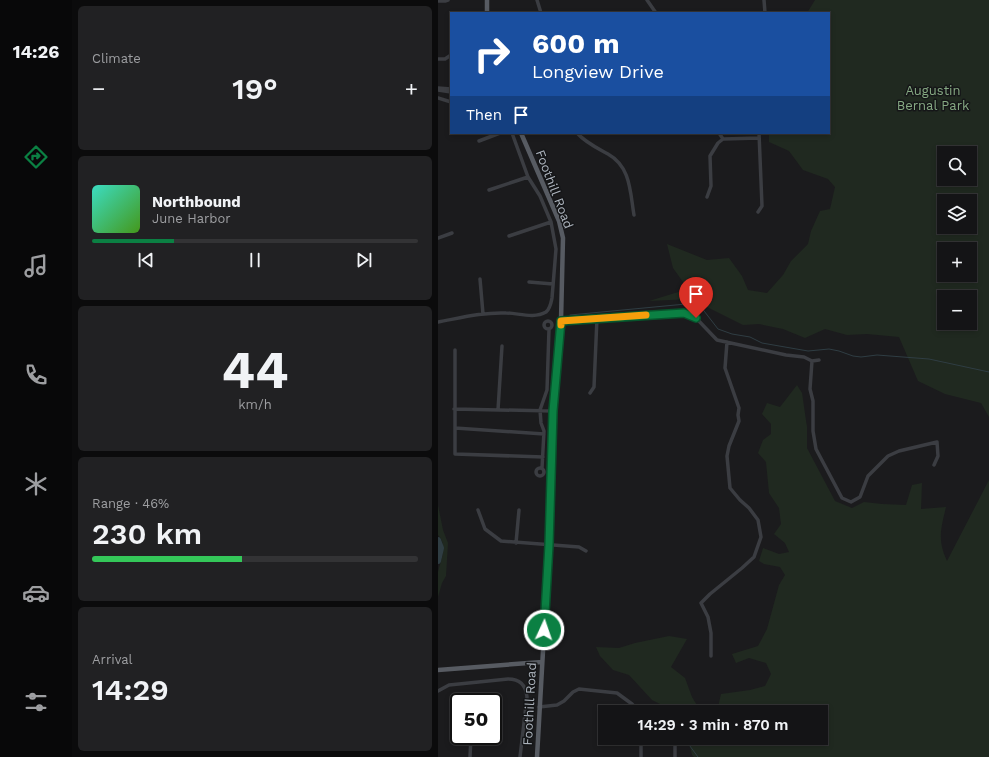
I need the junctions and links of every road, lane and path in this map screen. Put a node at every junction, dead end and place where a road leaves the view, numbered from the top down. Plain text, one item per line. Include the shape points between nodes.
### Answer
1 (448, 0) edge
2 (487, 0) edge
3 (537, 0) edge
4 (647, 0) edge
5 (764, 0) edge
6 (438, 2) edge
7 (487, 12) edge
8 (541, 12) edge
9 (655, 12) edge
10 (765, 12) edge
11 (450, 56) edge
12 (438, 59) edge
13 (438, 89) edge
14 (450, 89) edge
15 (450, 92) edge
16 (438, 98) edge
17 (450, 102) edge
18 (497, 134) edge
19 (512, 134) edge
20 (522, 134) edge
21 (578, 134) edge
22 (720, 134) edge
23 (759, 134) edge
24 (723, 138) junction
25 (759, 138) junction
26 (479, 141) dead end
27 (528, 177) junction
28 (489, 190) dead end
29 (707, 197) dead end
30 (758, 212) dead end
31 (634, 215) dead end
32 (551, 222) junction
33 (452, 233) dead end
34 (509, 236) dead end
35 (438, 238) edge
36 (480, 279) dead end
37 (529, 282) dead end
38 (553, 284) junction
39 (483, 314) junction
40 (597, 318) junction
41 (561, 321) junction
42 (438, 322) edge
43 (548, 329) dead end
44 (727, 342) junction
45 (502, 346) dead end
46 (455, 350) dead end
47 (819, 360) dead end
48 (812, 361) junction
49 (590, 393) dead end
50 (454, 409) junction
51 (498, 410) junction
52 (540, 410) junction
53 (553, 411) junction
54 (454, 428) junction
55 (544, 434) junction
56 (543, 457) junction
57 (934, 465) dead end
58 (542, 468) dead end
59 (478, 510) dead end
60 (519, 510) dead end
61 (516, 543) junction
62 (549, 545) junction
63 (586, 551) dead end
64 (711, 656) dead end
65 (542, 662) junction
66 (438, 670) edge
67 (438, 690) edge
68 (633, 705) edge
69 (539, 707) junction
70 (471, 745) edge
71 (641, 745) edge
72 (675, 745) edge
73 (470, 757) edge
74 (520, 757) edge
75 (537, 757) edge
76 (641, 757) edge
77 (675, 757) edge

1 - 6 street
2 - 7 main road
3 - 8 street
4 - 9 street
5 - 10 street
11 - 12 street
13 - 14 street
13 - 15 street
16 - 17 street
18 - 26 street
19 - 27 street
20 - 41 main road, Foothill Road via 563,238
21 - 31 street via 624,167
22 - 24 street
23 - 25 street
24 - 25 street
24 - 29 street via 710,156 711,186
25 - 30 street via 762,206
27 - 28 street
27 - 32 street via 540,196
32 - 34 street
32 - 38 street via 556,249
33 - 35 street
36 - 39 street
37 - 38 street
38 - 39 street via 551,305 546,312 534,315 506,312
39 - 42 street
40 - 41 street
40 - 44 street via 684,313 696,318 717,340
40 - 49 street via 594,387
41 - 53 main road, Foothill Road
43 - 52 street via 547,390
44 - 48 street
44 - 64 street via 725,368 739,408 739,421 727,456 730,488 758,520 761,537 754,557 701,603 708,617
45 - 51 street
46 - 50 street
47 - 48 street
48 - 57 street via 810,389 816,449 842,498 851,502 860,497 868,476 888,456 899,451 937,442 938,456
50 - 51 street
50 - 54 street
51 - 52 street
52 - 53 street
52 - 55 street
53 - 62 main road, Foothill Road
54 - 55 street
54 - 56 street via 455,454
55 - 56 street
56 - 58 street
59 - 61 street via 485,529 501,541
60 - 61 street
61 - 62 street
62 - 63 street via 579,547
62 - 65 main road, Foothill Road
65 - 66 main road
65 - 69 main road, Foothill Road
67 - 74 street via 449,685 508,679 524,684 527,697
68 - 69 street via 617,693 579,689 557,705
69 - 75 main road, Foothill Road
70 - 73 street
71 - 76 street
72 - 77 street

